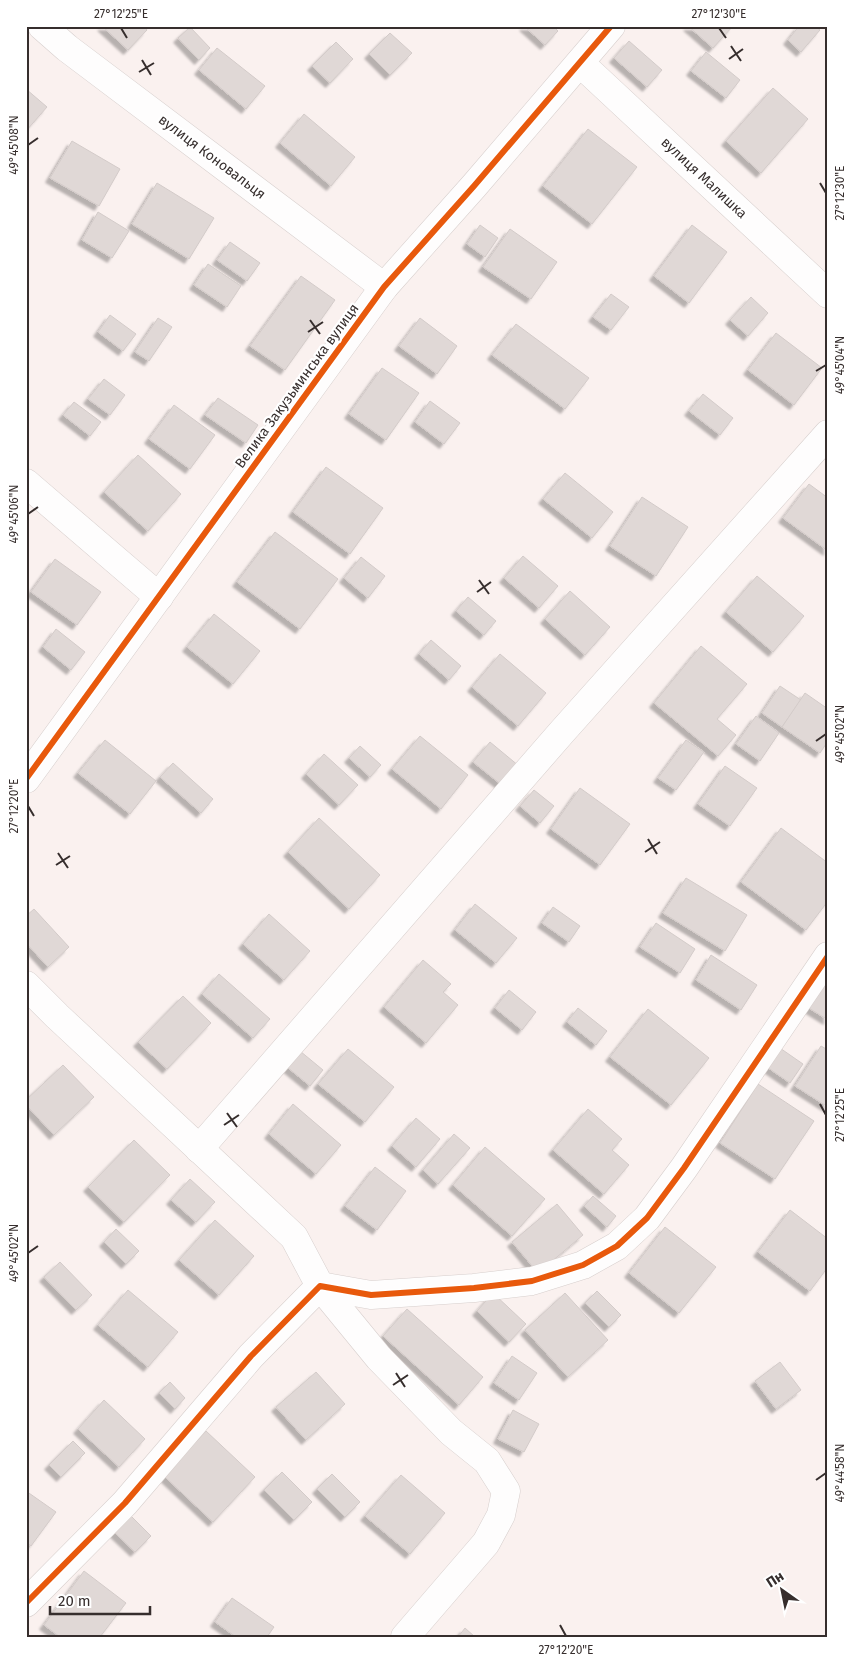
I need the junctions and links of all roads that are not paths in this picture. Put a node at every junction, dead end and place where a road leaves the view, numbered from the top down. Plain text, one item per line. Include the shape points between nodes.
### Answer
1 (42, 26) edge
2 (611, 26) edge
3 (580, 62) junction
4 (384, 287) junction
5 (828, 294) edge
6 (828, 434) edge
7 (26, 483) edge
8 (159, 597) junction
9 (26, 779) edge
10 (828, 956) edge
11 (26, 985) edge
12 (199, 1149) junction
13 (320, 1286) junction
14 (26, 1603) edge
15 (405, 1637) edge

1 - 4 street, вулиця Коновальця
2 - 3 street, Велика Закузьминська вулиця
3 - 4 street, Велика Закузьминська вулиця
3 - 5 street, вулиця Малишка
4 - 8 street, Велика Закузьминська вулиця
6 - 12 street via 548,748
7 - 8 street
8 - 9 street, Велика Закузьминська вулиця
10 - 13 street via 684,1168 647,1218 617,1246 583,1265 532,1281 371,1295
11 - 12 street
12 - 13 street via 294,1238
13 - 14 street via 251,1356 125,1503
13 - 15 street via 379,1358 451,1432 486,1461 506,1490 502,1515 486,1542

